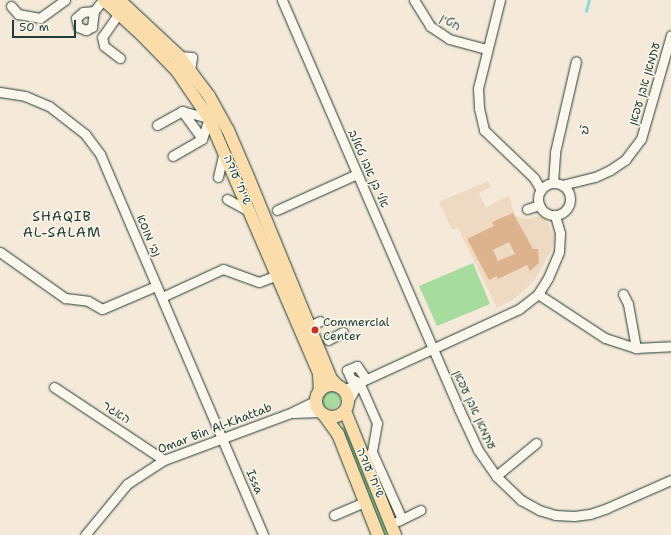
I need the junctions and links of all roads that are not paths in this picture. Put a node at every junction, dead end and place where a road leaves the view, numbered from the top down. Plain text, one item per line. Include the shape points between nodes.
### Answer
1 (65, 0) edge
2 (103, 0) edge
3 (118, 0) edge
4 (282, 0) edge
5 (414, 0) edge
6 (500, 0) edge
7 (11, 6) dead end
8 (94, 11) dead end
9 (119, 13) junction
10 (671, 35) edge
11 (487, 49) junction
12 (120, 58) dead end
13 (576, 61) dead end
14 (0, 92) edge
15 (182, 111) junction
16 (209, 118) junction
17 (157, 125) dead end
18 (202, 139) junction
19 (225, 150) junction
20 (172, 156) dead end
21 (357, 174) junction
22 (218, 177) dead end
23 (584, 180) junction
24 (551, 185) junction
25 (570, 196) junction
26 (227, 199) dead end
27 (539, 205) junction
28 (527, 209) dead end
29 (278, 210) dead end
30 (251, 213) junction
31 (555, 215) junction
32 (0, 252) edge
33 (277, 275) junction
34 (156, 286) junction
35 (538, 294) junction
36 (623, 294) dead end
37 (162, 297) junction
38 (343, 332) dead end
39 (328, 340) dead end
40 (671, 346) edge
41 (434, 348) junction
42 (636, 348) junction
43 (363, 380) junction
44 (54, 387) dead end
45 (344, 397) junction
46 (320, 404) junction
47 (222, 439) junction
48 (536, 443) dead end
49 (360, 448) junction
50 (372, 452) junction
51 (164, 460) junction
52 (366, 463) junction
53 (496, 476) junction
54 (671, 480) edge
55 (365, 502) junction
56 (421, 510) dead end
57 (334, 515) dead end
58 (396, 526) edge
59 (85, 535) edge
60 (263, 535) edge
61 (378, 535) edge

1 - 7 street via 40,18 18,14
2 - 8 street
2 - 9 main road, שייח' עודה
3 - 45 main road, שייח' עודה via 179,56 209,96 228,130 315,324 331,379
4 - 21 street, אלי בן אבו טאלב
5 - 11 street, חטין via 430,26 449,39
6 - 11 street
9 - 12 street via 102,37 104,46
9 - 16 main road, שייח' עודה via 177,71
10 - 23 street, עתמאן אבן עפאן via 641,139 625,160 610,170
11 - 24 street via 478,88 484,130 534,178
13 - 24 street via 555,152
14 - 34 street, נבי מוסא via 25,96 49,106 85,134 100,154
15 - 16 street
15 - 17 street
15 - 18 street
16 - 18 street
16 - 19 main road, שייח' עודה
18 - 20 street
19 - 22 street
19 - 30 main road, שייח' עודה
21 - 29 street
21 - 41 street, אלי בן אבו טאלב
23 - 24 street, עתמאן אבן עפאן
23 - 25 street, עתמאן אבן עפאן
24 - 25 street
24 - 27 street
25 - 31 street via 568,207
26 - 30 street
27 - 28 street
27 - 31 street via 546,213
30 - 33 main road, שייח' עודה
31 - 35 street via 560,234 559,252
32 - 34 street via 65,298 88,301 102,309
33 - 37 street via 259,282 223,269
33 - 46 main road, שייח' עודה via 319,374
34 - 37 street, נבי מוסא
35 - 41 street via 519,310
35 - 42 street via 605,338
36 - 42 street via 628,304
37 - 47 street, נבי מוסא
38 - 39 street
40 - 42 street
41 - 43 street
41 - 53 street, עתמאן אבן עפאן via 478,450
43 - 43 street via 351,379 347,370 357,366
43 - 45 street
43 - 50 street via 377,423
44 - 51 street, האגר
45 - 46 main road via 329,386
45 - 46 main road via 334,417
45 - 49 main road, שייח' עודה
46 - 47 street, Omar Bin Al-Khattab
46 - 55 main road, שייח' עודה via 338,434
47 - 51 street, Omar Bin Al-Khattab
47 - 60 street, Issa
48 - 53 street
49 - 50 street
49 - 52 main road, שייח' עודה
50 - 52 street
50 - 58 street
51 - 59 street, Omar Bin Al-Khattab via 127,484
52 - 58 main road, שייח' עודה
53 - 54 street, עתמאן אבן עפאן via 521,500 539,510 555,515 574,516 607,508
55 - 57 street
55 - 61 main road, שייח' עודה
56 - 58 street

